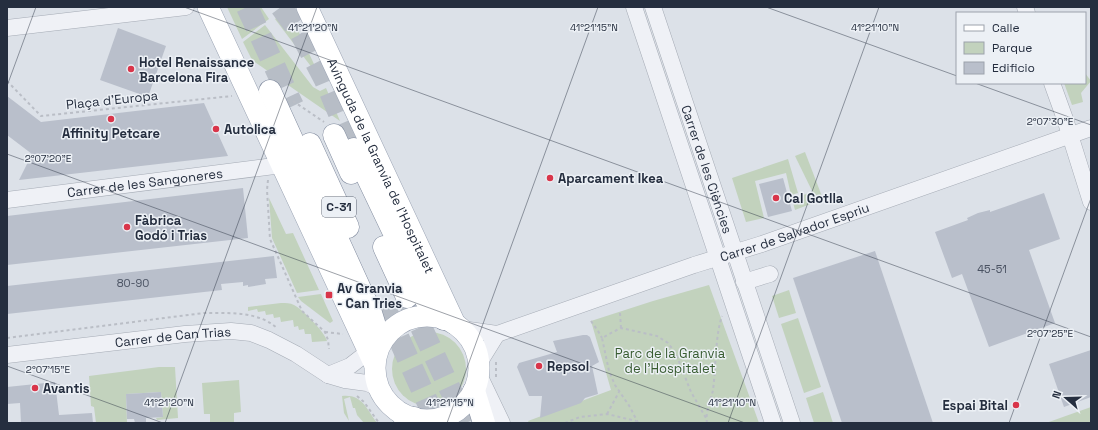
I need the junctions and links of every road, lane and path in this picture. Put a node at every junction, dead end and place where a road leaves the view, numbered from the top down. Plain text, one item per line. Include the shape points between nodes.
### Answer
1 (186, 7) edge
2 (208, 7) edge
3 (307, 7) edge
4 (634, 7) edge
5 (653, 7) edge
6 (7, 28) edge
7 (7, 81) edge
8 (1052, 84) edge
9 (270, 91) dead end
10 (232, 96) dead end
11 (291, 103) joint
12 (1091, 128) edge
13 (331, 130) joint
14 (1070, 136) junction
15 (354, 149) tunnel mouth
16 (276, 170) junction
17 (7, 200) edge
18 (1091, 202) edge
19 (734, 252) junction
20 (717, 258) junction
21 (770, 274) dead end
22 (744, 282) junction
23 (406, 297) tunnel mouth
24 (385, 308) tunnel mouth
25 (620, 312) dead end
26 (723, 314) dead end
27 (591, 321) dead end
28 (454, 324) junction
29 (621, 328) junction
30 (325, 332) junction
31 (348, 332) dead end
32 (497, 334) junction
33 (602, 338) junction
34 (329, 349) dead end
35 (374, 352) junction
36 (7, 355) edge
37 (485, 373) junction
38 (328, 375) junction
39 (379, 388) junction
40 (619, 392) junction
41 (352, 395) dead end
42 (607, 414) junction
43 (706, 418) junction
44 (408, 419) edge
45 (637, 422) edge
46 (379, 423) edge
47 (484, 423) edge
48 (502, 423) edge
49 (565, 423) edge
50 (707, 423) edge
51 (773, 423) edge
52 (792, 423) edge

1 - 6 street
2 - 16 main road
3 - 28 main road, Avinguda de la Granvia de l'Hospitalet
4 - 20 street, Carrer de les Ciències
5 - 19 street, Carrer de les Ciències
7 - 10 path, Plaça d'Europa via 41,116
8 - 14 street
9 - 35 highway via 374,319
11 - 13 path
11 - 24 highway, C-31
12 - 14 street, Carrer de Salvador Espriu
13 - 23 highway, C-31
14 - 18 street
14 - 19 street, Carrer de Salvador Espriu
15 - 28 highway via 424,296 434,310
16 - 17 street, Carrer de les Sangoneres
16 - 30 path via 267,190 270,238 302,310
16 - 35 main road
19 - 20 street, Carrer de Salvador Espriu
19 - 22 street, Carrer de les Ciències
20 - 32 street, Carrer de Salvador Espriu
20 - 51 street, Carrer de les Ciències
21 - 22 street
22 - 52 street, Carrer de les Ciències
25 - 29 path
26 - 43 path via 713,390
27 - 33 path
28 - 32 street, Carrer de Salvador Espriu
28 - 35 main road via 419,317 407,319 391,329
28 - 37 main road via 473,341
29 - 33 path
29 - 43 path via 657,336 668,343 676,354 691,392
30 - 31 path
30 - 34 path
32 - 37 street
33 - 40 path via 609,371
35 - 38 street
35 - 39 main road
36 - 38 street, Carrer de Can Trias via 231,331 251,333 270,340
37 - 44 main road via 461,408 438,419
37 - 47 highway
37 - 48 street
38 - 39 street, Carrer de Can Trias
39 - 44 main road via 386,401
40 - 42 path
40 - 45 path
41 - 46 path via 364,402
42 - 45 path
42 - 49 path via 580,416
43 - 50 path

